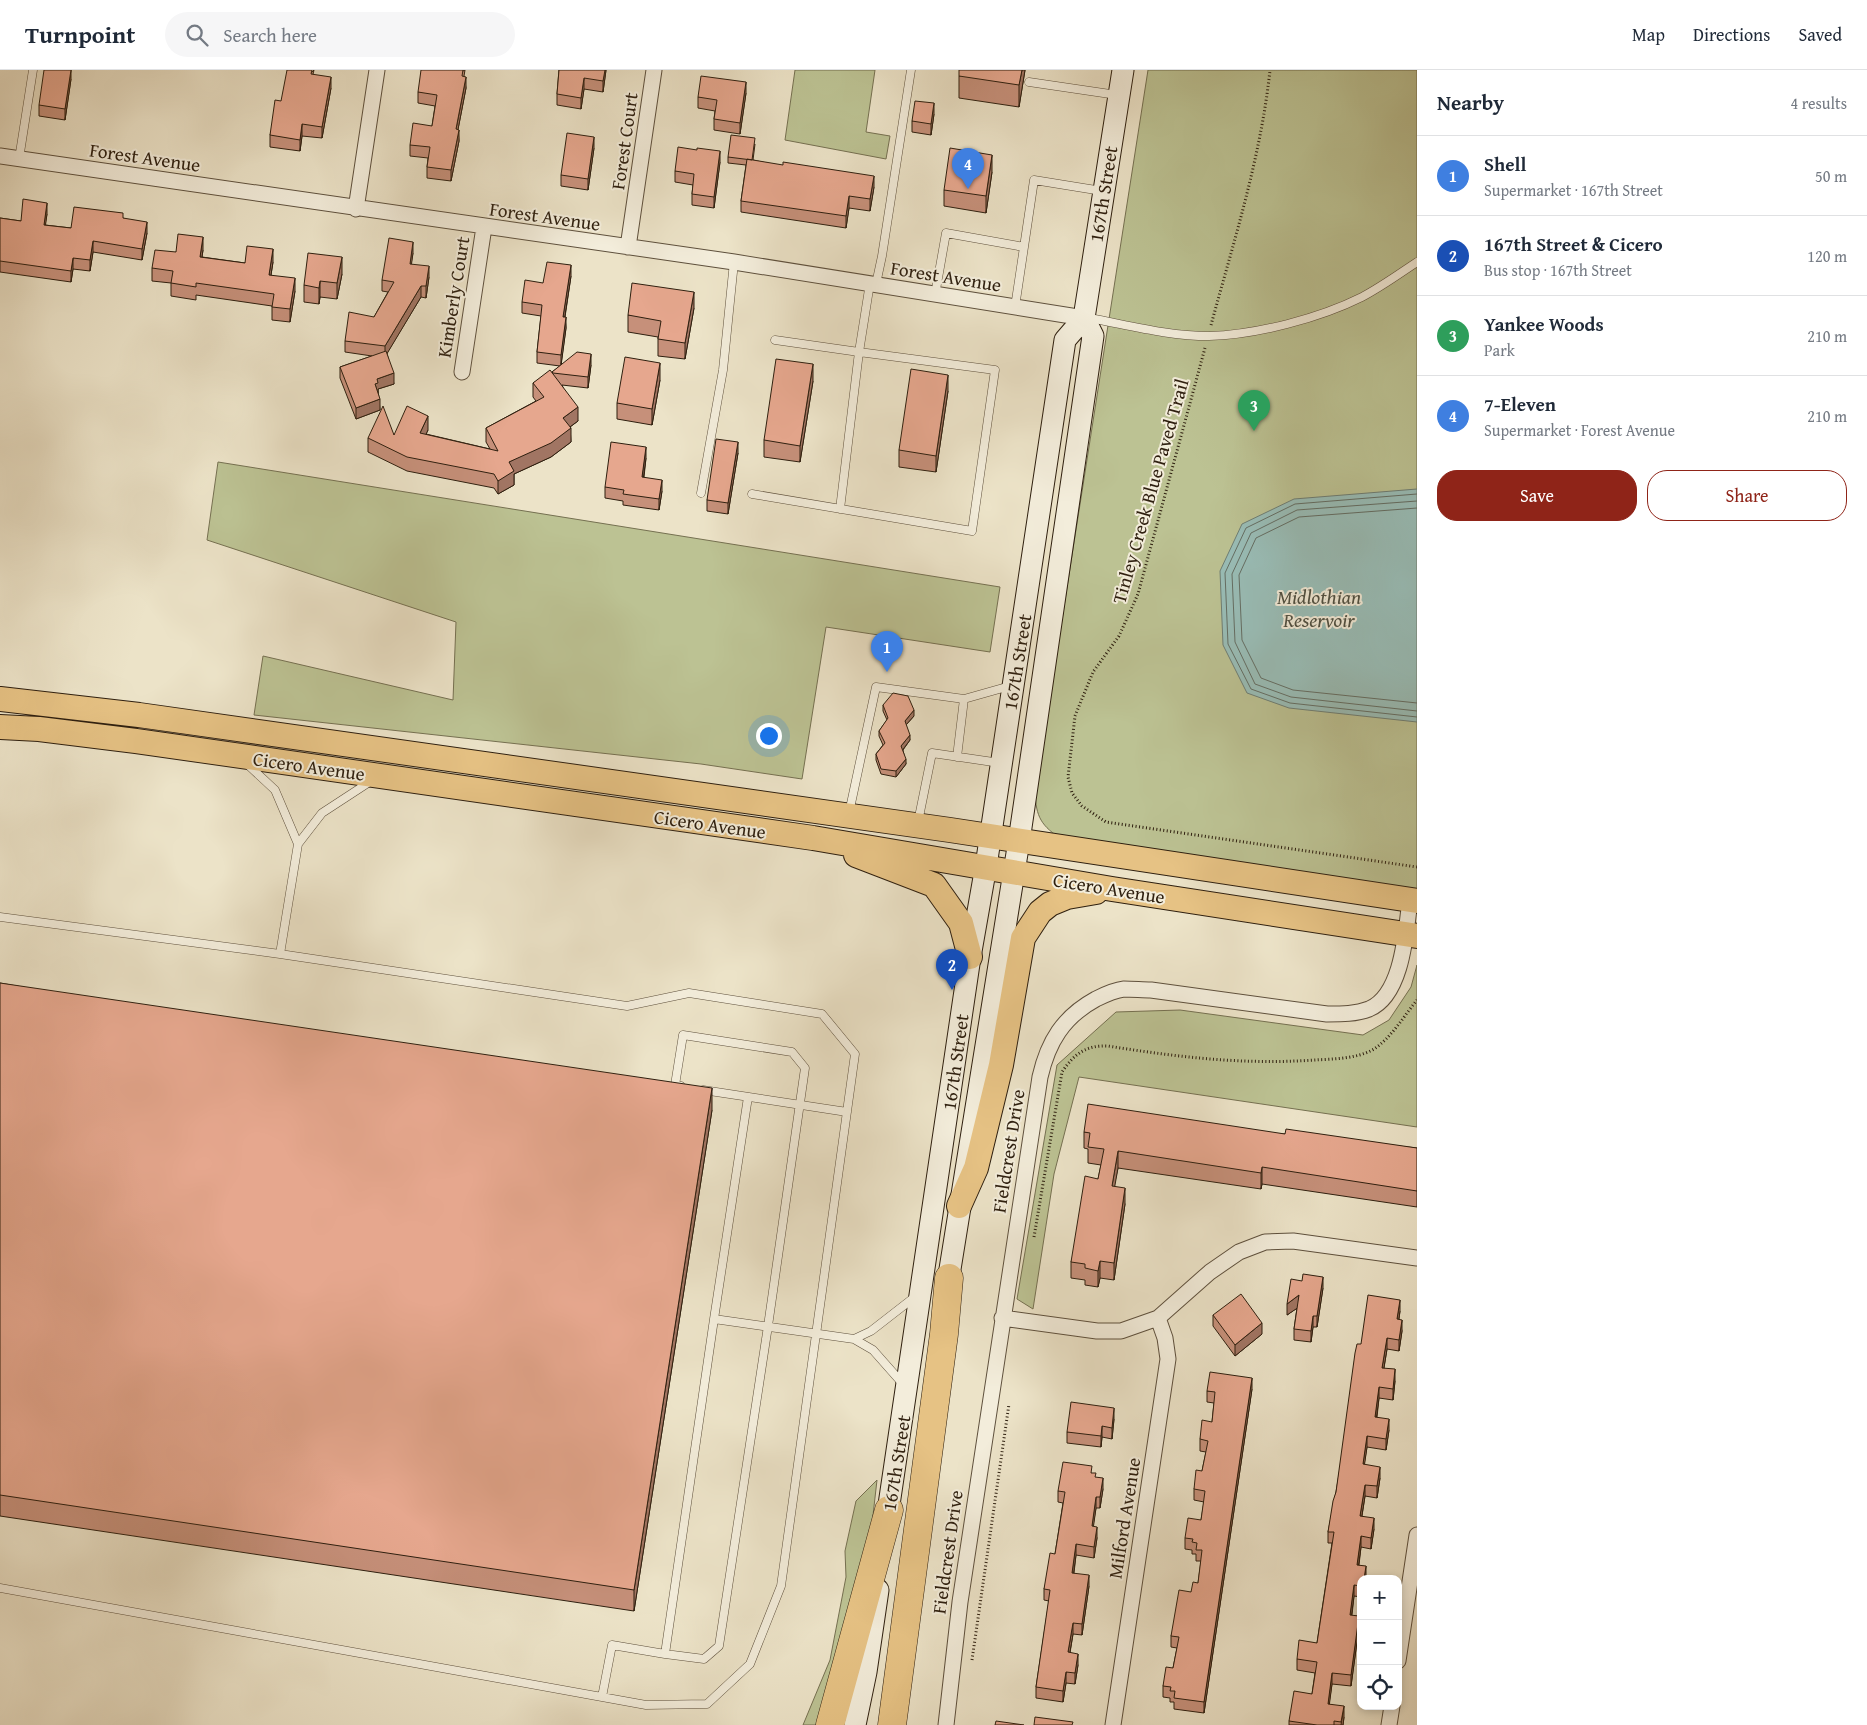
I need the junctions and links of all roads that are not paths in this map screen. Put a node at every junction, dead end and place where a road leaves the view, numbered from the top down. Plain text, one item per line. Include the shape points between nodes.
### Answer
1 (33, 70) edge
2 (377, 70) edge
3 (654, 70) edge
4 (911, 70) edge
5 (1123, 70) edge
6 (1029, 82) dead end
7 (1119, 96) junction
8 (0, 156) edge
9 (19, 159) junction
10 (1103, 192) junction
11 (356, 209) junction
12 (484, 227) junction
13 (628, 247) junction
14 (1024, 247) junction
15 (734, 262) junction
16 (1417, 262) edge
17 (873, 284) junction
18 (935, 295) junction
19 (1016, 307) junction
20 (1084, 318) junction
21 (775, 340) dead end
22 (859, 352) junction
23 (462, 372) dead end
24 (701, 493) dead end
25 (752, 494) dead end
26 (840, 509) junction
27 (1014, 685) junction
28 (0, 699) edge
29 (964, 699) junction
30 (0, 727) edge
31 (240, 756) junction
32 (957, 757) junction
33 (1002, 764) junction
34 (378, 777) junction
35 (848, 817) junction
36 (917, 826) junction
37 (991, 836) junction
38 (813, 838) junction
39 (1019, 841) junction
40 (298, 844) junction
41 (986, 866) junction
42 (1013, 872) junction
43 (1112, 889) junction
44 (1414, 901) edge
45 (0, 917) edge
46 (1411, 935) edge
47 (280, 954) junction
48 (970, 957) junction
49 (748, 1097) junction
50 (799, 1106) junction
51 (847, 1112) junction
52 (959, 1206) junction
53 (1417, 1258) edge
54 (949, 1278) junction
55 (922, 1292) junction
56 (714, 1318) junction
57 (1002, 1318) junction
58 (1158, 1318) junction
59 (768, 1326) junction
60 (816, 1333) junction
61 (854, 1339) junction
62 (907, 1389) junction
63 (889, 1510) junction
64 (1417, 1535) edge
65 (0, 1588) edge
66 (1402, 1634) edge
67 (665, 1654) junction
68 (602, 1697) junction
69 (1391, 1710) edge
70 (830, 1725) edge
71 (855, 1725) edge
72 (880, 1725) edge
73 (892, 1725) edge
74 (946, 1725) edge
75 (1113, 1725) edge
76 (1389, 1725) edge

1 - 9 lane
2 - 11 street
3 - 13 street, Forest Court
4 - 17 lane via 882,259
5 - 7 main road, 167th Street
6 - 7 lane
7 - 10 main road, 167th Street
8 - 9 street, Forest Avenue
9 - 11 street, Forest Avenue
10 - 14 lane via 1034,180
10 - 20 main road, 167th Street
11 - 12 street, Forest Avenue
12 - 13 street, Forest Avenue
12 - 23 street, Kimberly Court
13 - 15 street, Forest Avenue
14 - 18 lane via 946,233
14 - 19 lane
15 - 17 street, Forest Avenue
15 - 24 lane via 723,370
16 - 20 lane via 1362,297 1290,324 1248,332 1209,336 1163,332
17 - 18 street, Forest Avenue
17 - 22 lane
18 - 19 street, Forest Avenue
19 - 20 street, Forest Avenue
20 - 27 main road, 167th Street via 1065,340
20 - 39 main road, 167th Street via 1093,336
21 - 22 lane
22 - 26 lane
22 - 26 lane via 994,370 972,531
25 - 26 lane
27 - 29 lane
27 - 33 main road, 167th Street
28 - 35 main road, Cicero Avenue via 139,715
29 - 32 lane
29 - 35 lane via 876,687
30 - 31 main road, Cicero Avenue via 49,730
31 - 34 main road, Cicero Avenue
31 - 40 lane via 275,790
32 - 33 lane
32 - 36 lane via 932,753
33 - 37 main road, 167th Street
34 - 38 main road, Cicero Avenue
34 - 40 lane via 322,813
35 - 36 main road, Cicero Avenue
36 - 37 main road, Cicero Avenue
37 - 39 main road, Cicero Avenue
37 - 41 main road, 167th Street
38 - 41 main road, Cicero Avenue
38 - 48 main road via 934,885 961,923
39 - 42 main road, 167th Street
39 - 44 main road, Cicero Avenue
40 - 47 lane
41 - 42 main road, Cicero Avenue
41 - 48 main road, 167th Street
42 - 43 main road, Cicero Avenue
42 - 52 main road, 167th Street
43 - 46 main road, Cicero Avenue
43 - 52 main road via 1067,897 1050,904 1040,912 1023,938 1002,1065 976,1168
44 - 46 street, Fieldcrest Drive
45 - 47 lane
46 - 57 street, Fieldcrest Drive via 1389,992 1371,1008 1351,1014 1327,1014 1123,989 1086,1005 1065,1022 1051,1042 1040,1077
47 - 51 lane via 627,1006 689,993 822,1014 855,1054
48 - 55 main road, 167th Street
49 - 50 lane
49 - 50 lane via 676,1085 683,1035 792,1052 805,1068
49 - 56 lane
50 - 51 lane
50 - 59 lane
51 - 60 lane
52 - 54 main road, 167th Street
53 - 58 street via 1293,1241 1266,1242 1239,1252 1210,1272
54 - 72 main road, 167th Street via 890,1677
54 - 73 highway
55 - 61 lane via 871,1331
55 - 62 main road, 167th Street
56 - 59 lane
56 - 67 lane
57 - 58 street via 1097,1331 1121,1331
57 - 74 street, Fieldcrest Drive via 960,1602
58 - 75 street, Milford Avenue via 1168,1359
59 - 60 lane
59 - 67 lane via 719,1646 704,1659
60 - 61 lane
60 - 68 lane via 781,1586 750,1664 707,1704 646,1705
61 - 62 lane via 873,1350
62 - 63 main road, 167th Street
63 - 70 highway
63 - 71 main road, 167th Street via 866,1672
64 - 66 street
65 - 68 lane
67 - 68 lane via 612,1645
69 - 76 street

